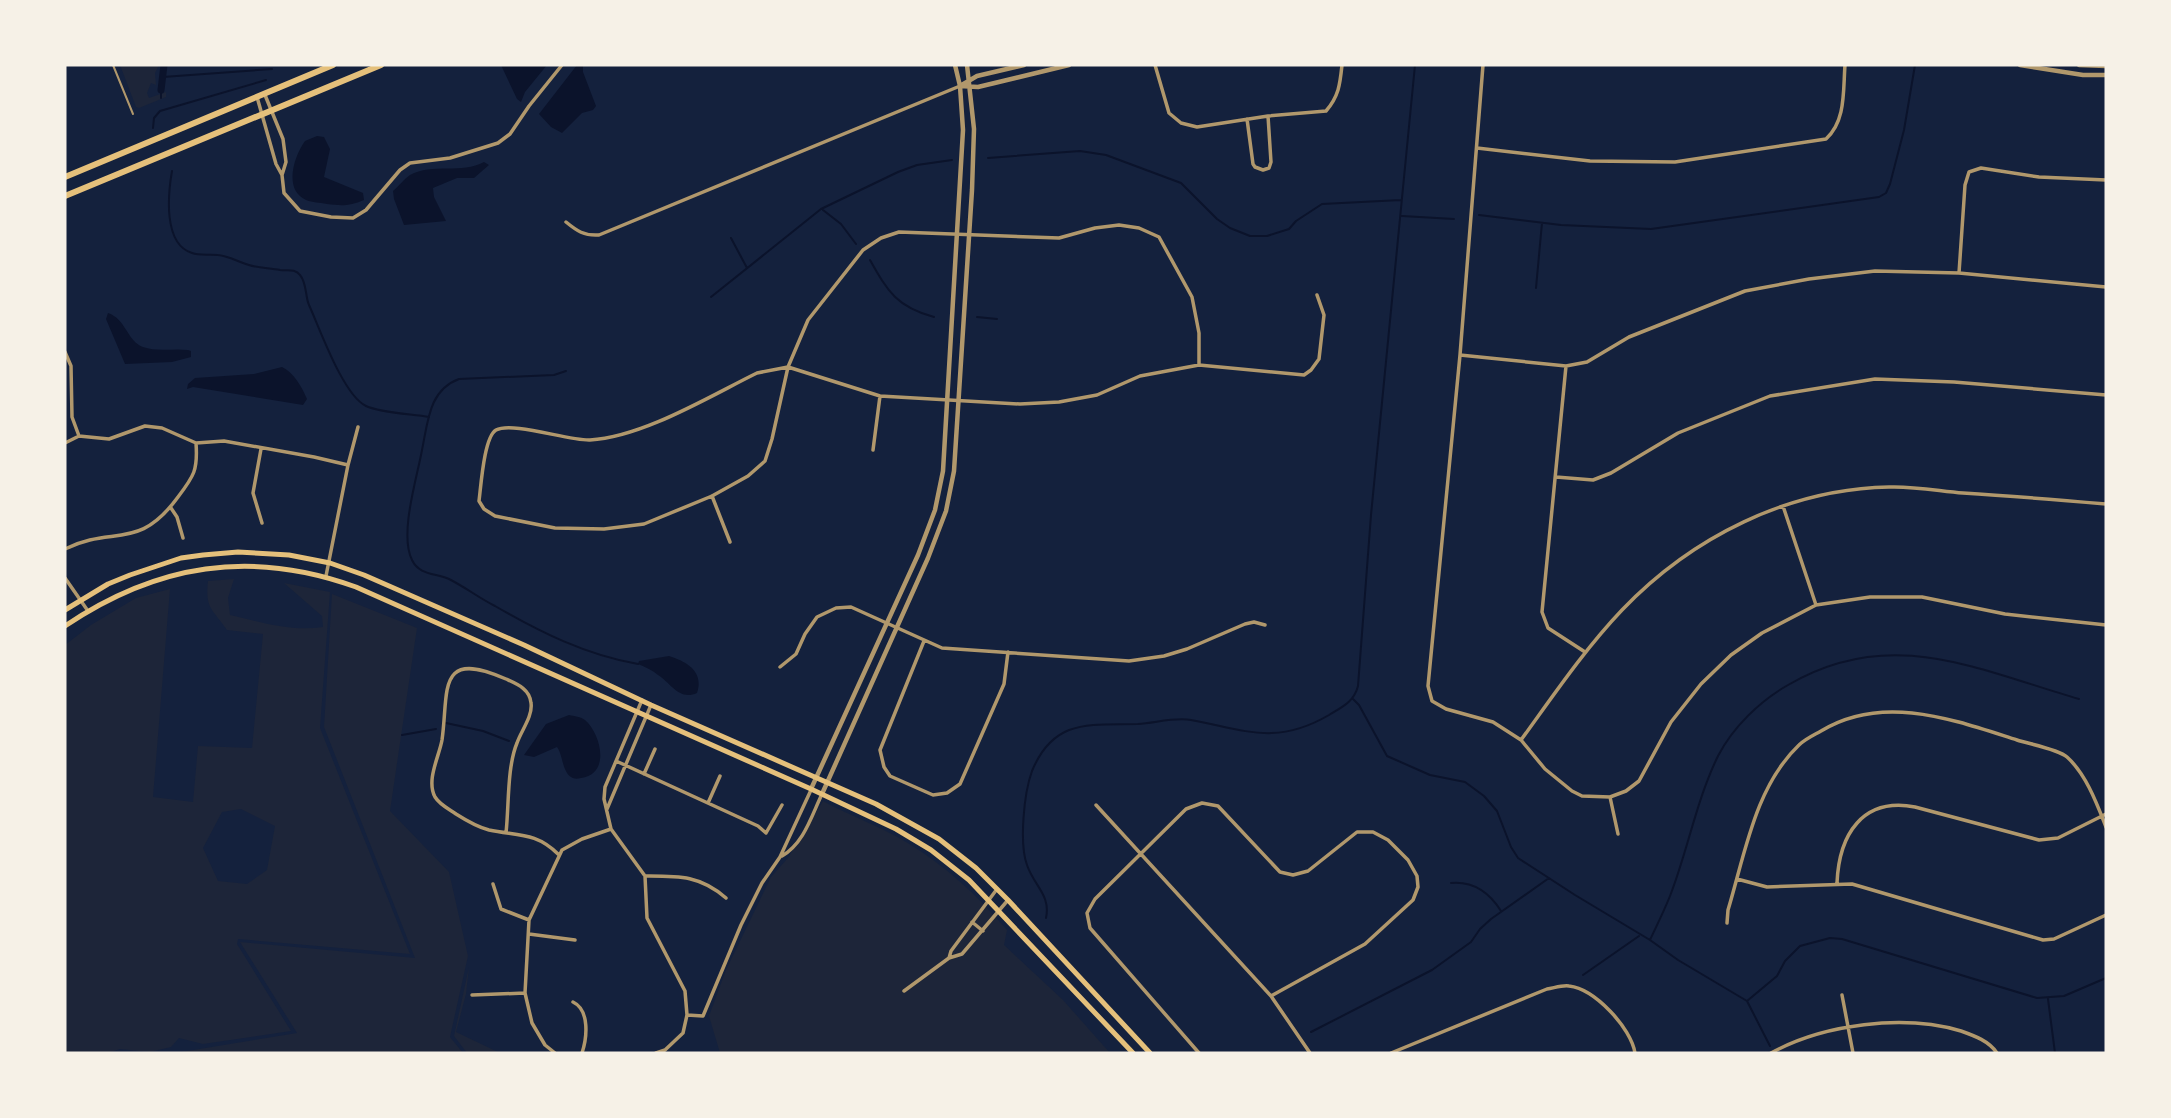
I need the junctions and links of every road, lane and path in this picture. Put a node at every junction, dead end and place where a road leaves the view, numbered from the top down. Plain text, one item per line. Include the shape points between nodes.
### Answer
1 (113, 65) edge
2 (333, 65) edge
3 (381, 65) edge
4 (562, 65) edge
5 (955, 65) edge
6 (967, 65) edge
7 (1024, 65) edge
8 (1069, 65) edge
9 (1155, 65) edge
10 (1342, 65) edge
11 (1483, 65) edge
12 (1845, 65) edge
13 (2020, 65) edge
14 (2079, 65) edge
15 (2106, 65) edge
16 (1060, 66) edge
17 (2037, 67) edge
18 (2106, 75) edge
19 (970, 81) junction
20 (960, 86) junction
21 (971, 88) junction
22 (265, 93) junction
23 (257, 97) junction
24 (270, 111) junction
25 (133, 114) dead end
26 (262, 114) junction
27 (1268, 116) junction
28 (1247, 118) junction
29 (1477, 148) junction
30 (282, 175) junction
31 (65, 177) edge
32 (2106, 180) edge
33 (65, 196) edge
34 (566, 222) dead end
35 (958, 234) junction
36 (969, 235) junction
37 (1959, 272) junction
38 (2106, 287) edge
39 (1317, 295) dead end
40 (65, 352) edge
41 (1460, 355) junction
42 (1199, 365) junction
43 (1566, 366) junction
44 (788, 368) junction
45 (2106, 395) edge
46 (880, 396) junction
47 (948, 402) junction
48 (959, 402) junction
49 (358, 427) dead end
50 (79, 436) junction
51 (65, 443) edge
52 (196, 443) junction
53 (261, 449) junction
54 (873, 450) dead end
55 (348, 465) junction
56 (1556, 477) junction
57 (712, 496) junction
58 (2106, 504) edge
59 (1783, 506) junction
60 (171, 508) junction
61 (262, 523) dead end
62 (183, 538) dead end
63 (730, 542) dead end
64 (65, 549) edge
65 (330, 563) junction
66 (326, 576) junction
67 (65, 578) edge
68 (80, 600) junction
69 (1816, 605) junction
70 (65, 610) edge
71 (88, 611) junction
72 (887, 623) junction
73 (1265, 625) dead end
74 (2106, 625) edge
75 (65, 626) edge
76 (897, 628) junction
77 (924, 641) junction
78 (1008, 652) junction
79 (1585, 652) junction
80 (780, 667) dead end
81 (642, 701) junction
82 (651, 705) junction
83 (637, 712) junction
84 (646, 716) junction
85 (1521, 740) junction
86 (655, 749) dead end
87 (616, 761) junction
88 (625, 765) junction
89 (644, 774) junction
90 (720, 776) dead end
91 (817, 777) junction
92 (828, 782) junction
93 (811, 789) junction
94 (821, 794) junction
95 (1610, 797) junction
96 (708, 804) junction
97 (782, 805) dead end
98 (1096, 805) dead end
99 (607, 809) junction
100 (2104, 816) edge
101 (2106, 827) edge
102 (611, 829) junction
103 (506, 833) junction
104 (1618, 834) dead end
105 (1140, 853) junction
106 (558, 855) junction
107 (780, 857) junction
108 (645, 876) junction
109 (1737, 879) junction
110 (1837, 883) junction
111 (493, 884) dead end
112 (997, 889) junction
113 (726, 898) dead end
114 (988, 900) junction
115 (1008, 900) junction
116 (999, 912) junction
117 (2106, 915) edge
118 (529, 920) junction
119 (972, 922) junction
120 (1727, 923) dead end
121 (983, 931) junction
122 (529, 934) junction
123 (575, 940) dead end
124 (949, 958) junction
125 (904, 991) dead end
126 (525, 993) junction
127 (472, 995) dead end
128 (1842, 995) dead end
129 (1271, 996) junction
130 (573, 1002) dead end
131 (687, 1015) junction
132 (1849, 1027) junction
133 (555, 1053) edge
134 (582, 1053) edge
135 (656, 1053) edge
136 (1133, 1053) edge
137 (1150, 1053) edge
138 (1199, 1053) edge
139 (1310, 1053) edge
140 (1391, 1053) edge
141 (1635, 1053) edge
142 (1771, 1053) edge
143 (1853, 1053) edge
144 (1997, 1053) edge

1 - 25 lane
2 - 22 main road
3 - 24 main road
4 - 30 street via 510,134 498,143 450,158 410,163 353,218 300,211 284,193
5 - 20 street
6 - 19 street
7 - 19 street
8 - 16 street
9 - 28 street via 1169,113 1181,123 1197,127
10 - 27 street via 1340,90 1326,111
11 - 29 street
12 - 29 street via 1837,130 1826,139 1675,162 1590,161
13 - 17 street
14 - 15 street
16 - 21 street
17 - 18 street
19 - 20 street
19 - 21 street
20 - 21 street
20 - 34 street via 599,235 588,236
20 - 35 street via 963,130
21 - 36 street via 974,129
22 - 23 main road
22 - 24 street
23 - 26 street
23 - 31 main road
24 - 26 main road
24 - 30 street via 283,139 286,162
26 - 30 street
26 - 33 main road
27 - 28 street
27 - 28 street via 1271,162 1263,170 1253,164
29 - 41 street
32 - 37 street via 1981,168 1969,172
35 - 36 street
35 - 44 street via 899,232 863,250 808,320
35 - 47 street
36 - 42 street via 1059,238 1119,225 1159,237 1192,296
36 - 48 street
37 - 38 street
37 - 43 street via 1875,271 1745,291 1629,337 1587,362
39 - 42 street via 1324,314 1318,359 1304,375
40 - 50 street via 71,366 71,406
41 - 43 street
41 - 85 street via 1428,686 1432,701 1493,722
42 - 48 street via 1140,376 1097,394 1059,402
43 - 56 street
44 - 46 street
44 - 57 street via 765,461
44 - 57 street via 757,373 657,421 612,436 588,440 497,429 489,437 479,501 495,516 555,528 604,529 644,524
45 - 56 street via 1875,379 1770,396 1678,433 1593,480
46 - 47 street
46 - 54 street
47 - 48 street
47 - 72 street via 943,471 934,510
48 - 76 street via 946,511
49 - 55 street
50 - 51 street
50 - 52 street via 109,439 155,426
52 - 53 street via 224,441
52 - 60 street via 196,473
53 - 55 street
53 - 61 street via 253,493
55 - 65 street
56 - 79 street via 1542,612 1548,628
57 - 63 street
58 - 59 street via 1891,487 1831,492
59 - 69 street
59 - 79 street via 1730,528 1676,562 1623,609
60 - 62 street
60 - 64 street via 141,531
65 - 66 street
65 - 68 main road via 263,552 181,558 108,584
65 - 81 main road
66 - 71 main road via 259,565 202,568 133,587
66 - 83 main road
67 - 68 street
68 - 70 main road
68 - 71 street
69 - 74 street via 1870,597 1922,597 2005,614
69 - 95 street via 1731,655 1671,722 1639,781
71 - 75 main road
72 - 76 street
72 - 80 street via 851,607 836,608 817,617 796,654
72 - 91 street
73 - 78 street via 1245,624 1187,649 1129,661
76 - 77 street
76 - 92 street
77 - 78 street via 942,648
77 - 78 street via 880,750 890,776 933,795 960,784 1004,684
79 - 85 street
81 - 82 main road
81 - 83 street
82 - 84 street
82 - 91 main road
83 - 84 main road
83 - 87 street
84 - 88 street
84 - 93 main road
85 - 95 street via 1545,769 1572,791
86 - 89 street
87 - 88 street
87 - 99 street via 605,787
88 - 89 street
88 - 99 street
89 - 96 street
90 - 96 street
91 - 92 main road
91 - 93 street
92 - 94 street
92 - 112 main road via 939,839
93 - 94 main road
93 - 107 street
94 - 107 street via 795,847
94 - 114 main road via 931,849
95 - 104 street
96 - 97 street via 766,834
98 - 105 street
99 - 102 street
100 - 101 street
100 - 109 street via 2065,755 1916,712 1865,713 1832,724 1800,744 1778,770 1756,814
100 - 110 street via 2058,838 2039,840 1915,807 1885,806 1865,816 1849,833
102 - 106 street via 582,839
102 - 108 street
103 - 103 street via 474,826 435,796 432,782 447,685 461,670 484,669 530,696 531,711 513,756
103 - 106 street via 538,839
105 - 129 street
105 - 129 street via 1186,809 1202,803 1218,806 1280,872 1308,871 1357,832 1373,832 1388,839 1408,860 1417,876 1413,900 1365,944
105 - 138 street via 1095,899 1087,913 1090,928
106 - 118 street
107 - 131 street via 741,925 703,1016
108 - 113 street via 699,880
108 - 131 street via 647,918 685,991
109 - 110 street via 1767,887
109 - 120 street
110 - 117 street via 2043,940
111 - 118 street via 500,909
112 - 114 street
112 - 115 main road
114 - 116 main road
114 - 119 street
115 - 116 street
115 - 137 main road
116 - 121 street
116 - 136 main road
118 - 122 street
119 - 121 street
119 - 124 street
121 - 124 street via 962,954
122 - 123 street
122 - 126 street
124 - 125 street
126 - 127 street
126 - 133 street via 532,1023
128 - 132 street
129 - 139 street
130 - 134 street via 581,1008 584,1021
131 - 135 street via 683,1033
132 - 142 street
132 - 143 street
132 - 144 street via 1894,1022 1939,1025 1991,1044
140 - 141 street via 1567,985 1590,992 1628,1032

